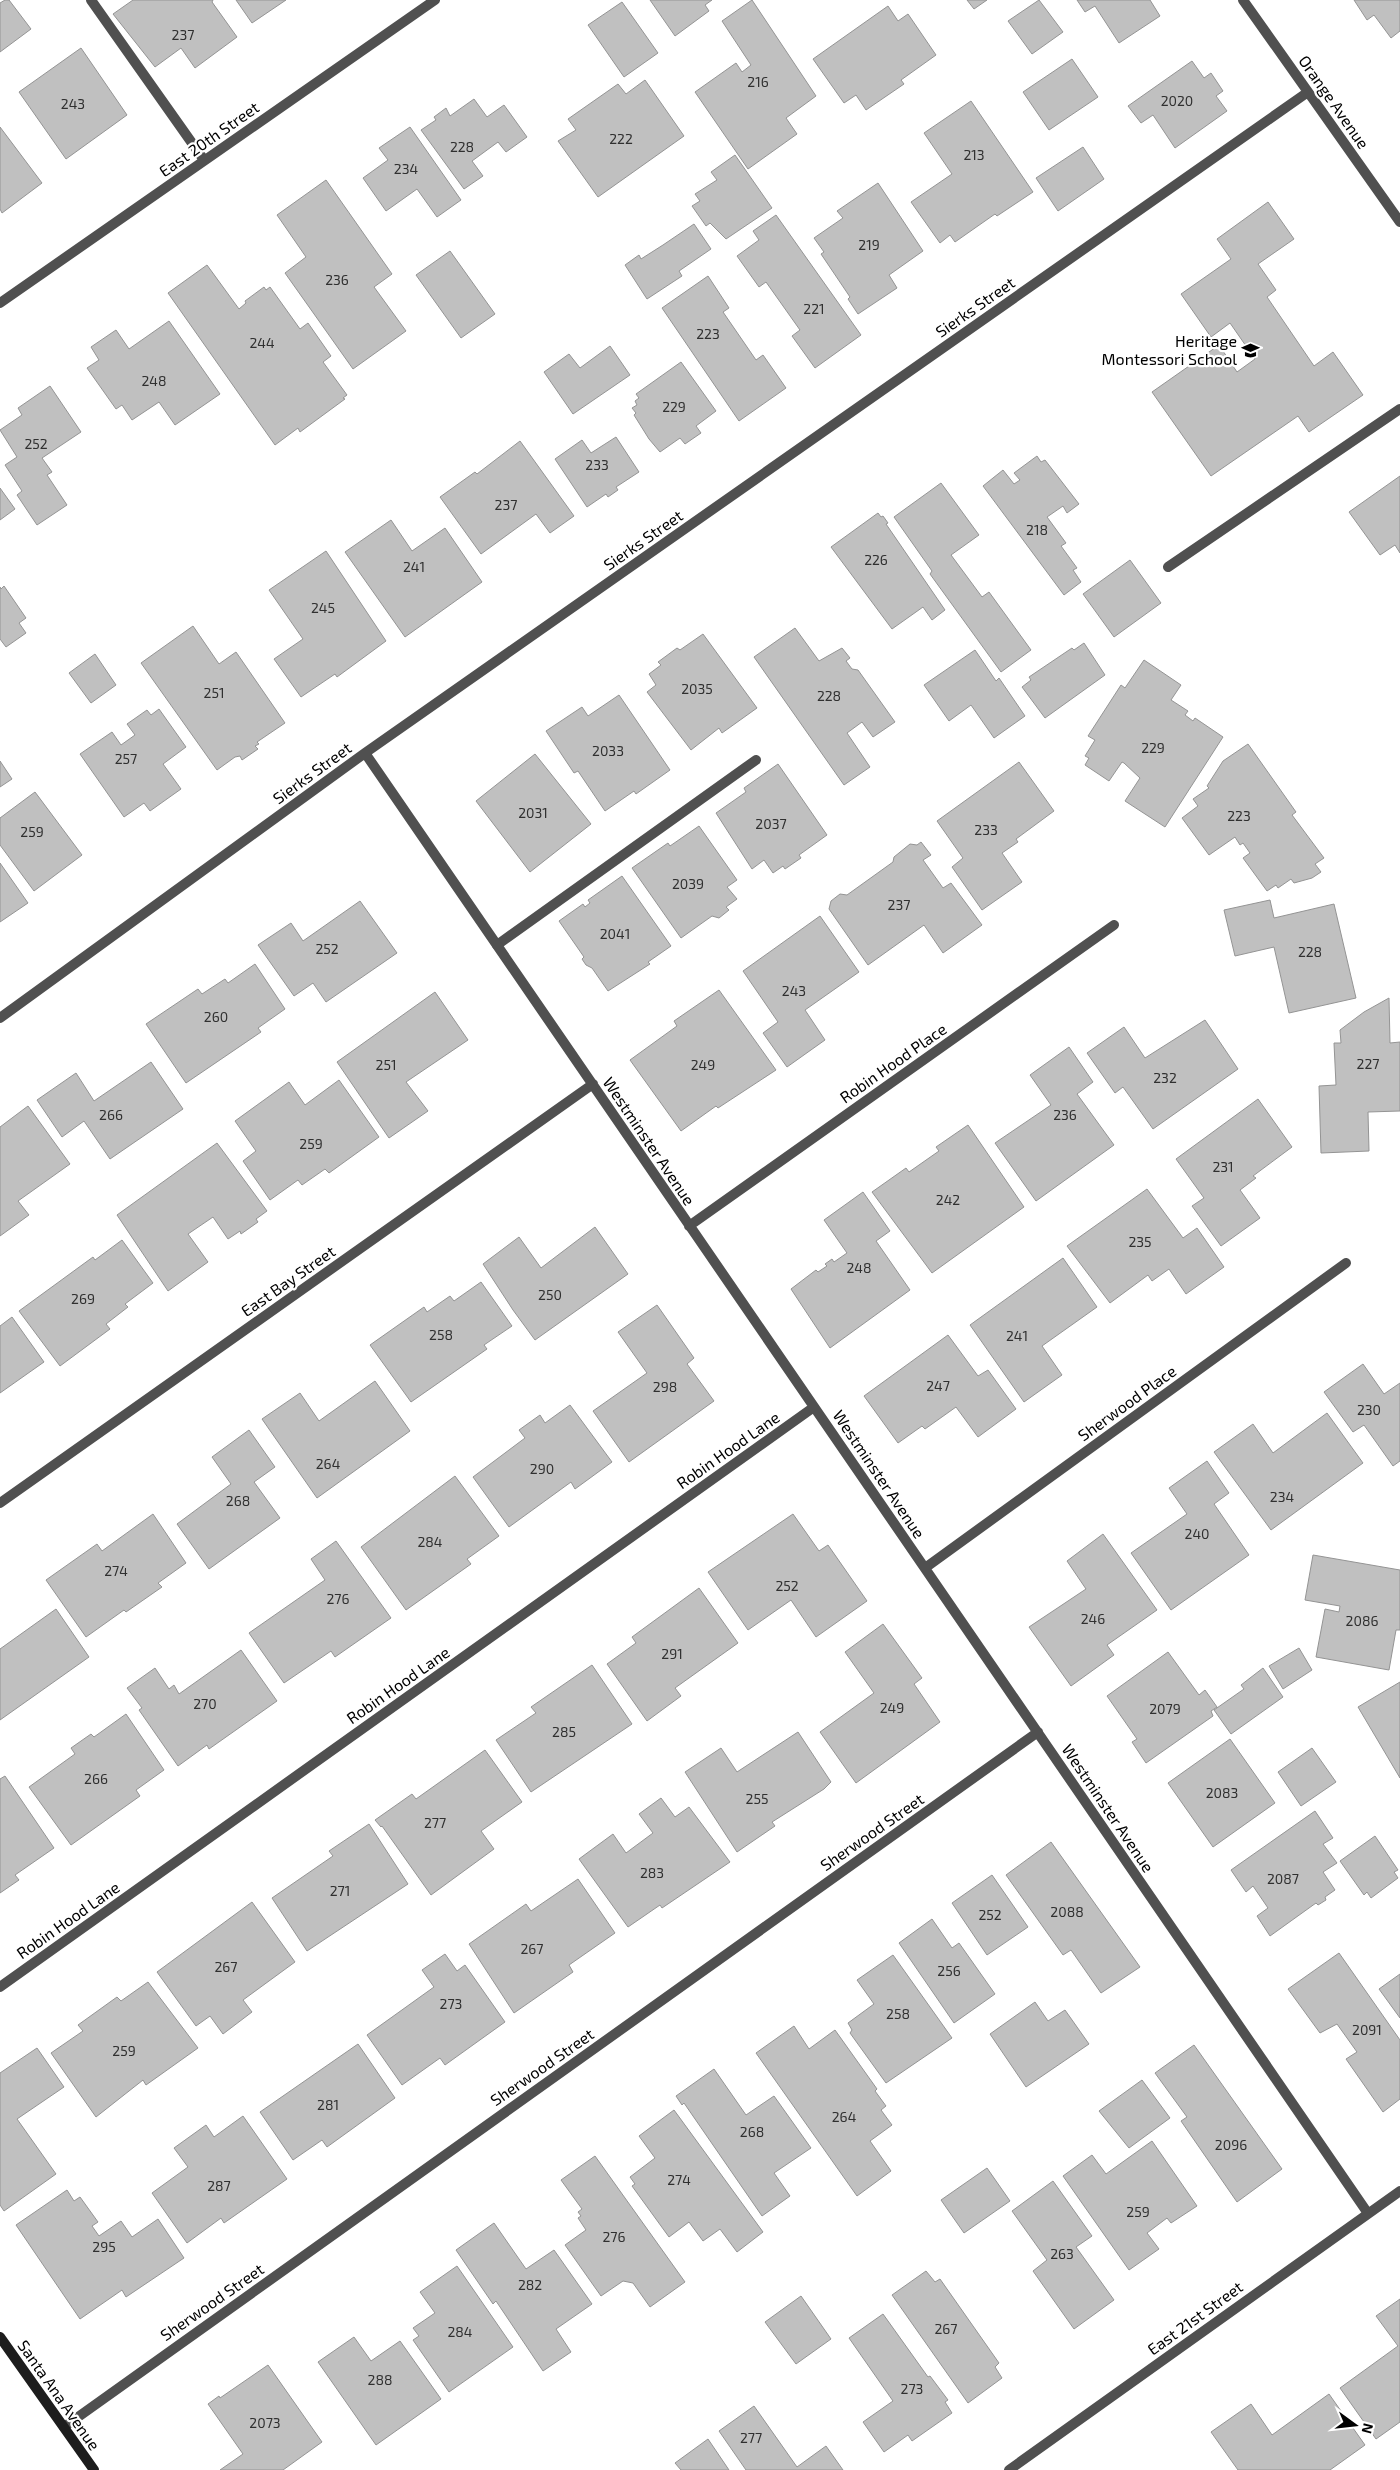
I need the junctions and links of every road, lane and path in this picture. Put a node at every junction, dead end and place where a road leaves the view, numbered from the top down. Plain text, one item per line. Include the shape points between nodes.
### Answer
1 (91, 0) edge
2 (435, 0) edge
3 (1243, 0) edge
4 (1308, 92) junction
5 (204, 160) junction
6 (1400, 222) edge
7 (0, 303) edge
8 (1400, 410) edge
9 (1168, 567) dead end
10 (366, 753) junction
11 (756, 760) dead end
12 (1114, 925) dead end
13 (497, 946) junction
14 (0, 1018) edge
15 (593, 1084) junction
16 (689, 1226) junction
17 (1346, 1263) dead end
18 (814, 1407) junction
19 (0, 1503) edge
20 (924, 1568) junction
21 (1038, 1732) junction
22 (0, 1987) edge
23 (1400, 2191) edge
24 (1367, 2212) junction
25 (0, 2337) edge
26 (64, 2427) junction
27 (94, 2470) edge
28 (1008, 2470) edge

1 - 5 street
2 - 5 street, East 20th Street
3 - 4 street, Orange Avenue
4 - 6 street, Orange Avenue
4 - 10 street, Sierks Street
5 - 7 street, East 20th Street
8 - 9 street
10 - 13 street, Westminster Avenue
10 - 14 street, Sierks Street
11 - 13 street
12 - 16 street, Robin Hood Place
13 - 15 street, Westminster Avenue
15 - 16 street, Westminster Avenue
15 - 19 street, East Bay Street
16 - 18 street, Westminster Avenue
17 - 20 street, Sherwood Place
18 - 20 street, Westminster Avenue
18 - 22 street, Robin Hood Lane
20 - 21 street, Westminster Avenue
21 - 24 street, Westminster Avenue
21 - 26 street, Sherwood Street
23 - 24 street, East 21st Street
24 - 28 street, East 21st Street
25 - 26 street, Santa Ana Avenue
26 - 27 street, Santa Ana Avenue

